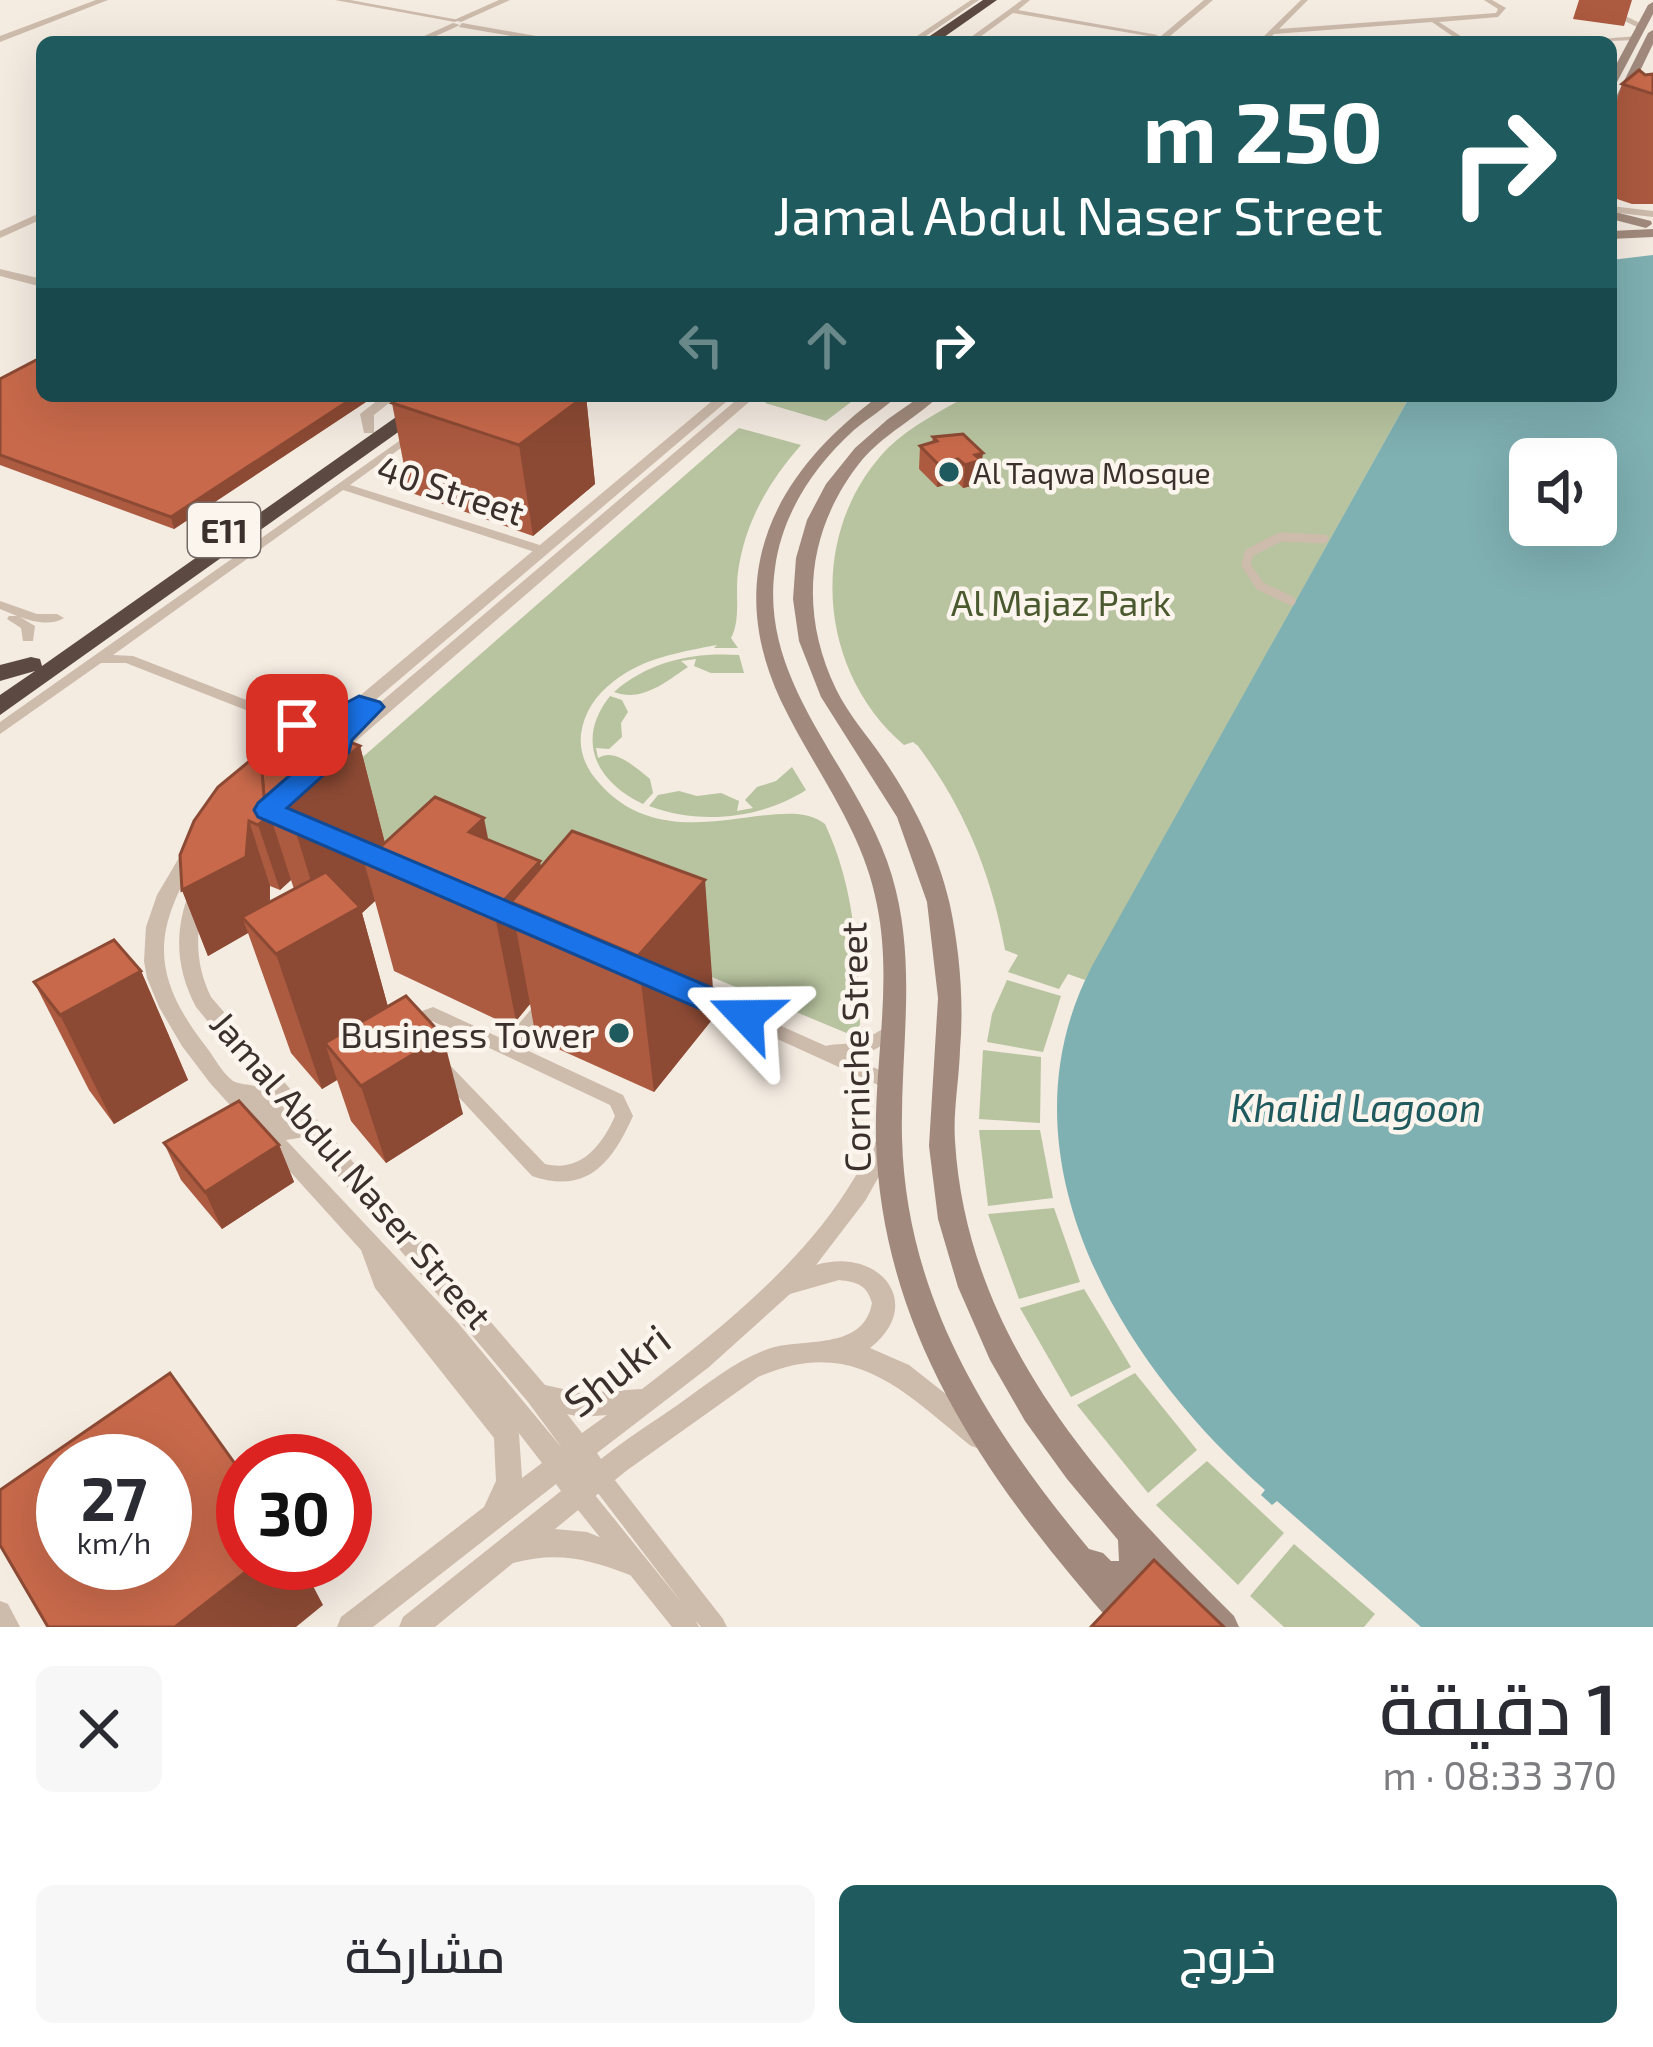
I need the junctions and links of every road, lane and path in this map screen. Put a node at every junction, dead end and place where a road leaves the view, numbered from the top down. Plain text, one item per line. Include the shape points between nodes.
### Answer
1 (104, 0) edge
2 (338, 0) edge
3 (506, 0) edge
4 (976, 0) edge
5 (991, 0) edge
6 (1028, 0) edge
7 (1305, 0) edge
8 (1487, 0) edge
9 (1586, 0) edge
10 (1599, 0) edge
11 (1201, 2) edge
12 (1010, 5) edge
13 (1652, 7) edge
14 (1172, 19) junction
15 (457, 22) junction
16 (1435, 22) junction
17 (1170, 31) junction
18 (1273, 32) junction
19 (428, 36) edge
20 (528, 36) edge
21 (921, 36) edge
22 (937, 36) edge
23 (956, 36) edge
24 (975, 36) edge
25 (1136, 36) edge
26 (1156, 36) edge
27 (1160, 36) edge
28 (1269, 36) edge
29 (1457, 36) edge
30 (1643, 36) edge
31 (0, 39) edge
32 (1617, 46) edge
33 (1629, 51) junction
34 (1617, 72) edge
35 (1617, 103) edge
36 (1617, 116) edge
37 (1634, 116) edge
38 (1617, 214) edge
39 (36, 218) edge
40 (1651, 224) edge
41 (1617, 226) edge
42 (1617, 234) edge
43 (0, 235) edge
44 (0, 262) edge
45 (36, 271) edge
46 (0, 272) edge
47 (36, 282) edge
48 (383, 402) edge
49 (411, 402) edge
50 (448, 402) edge
51 (719, 402) edge
52 (742, 402) edge
53 (881, 402) edge
54 (922, 402) edge
55 (370, 436) junction
56 (338, 489) junction
57 (252, 527) junction
58 (1324, 539) dead end
59 (542, 550) junction
60 (1291, 601) dead end
61 (0, 609) edge
62 (57, 618) dead end
63 (457, 622) junction
64 (768, 623) junction
65 (28, 638) dead end
66 (121, 641) junction
67 (813, 654) junction
68 (128, 659) junction
69 (95, 660) junction
70 (32, 664) junction
71 (432, 668) junction
72 (0, 673) edge
73 (0, 686) edge
74 (359, 704) junction
75 (0, 707) edge
76 (342, 718) junction
77 (297, 725) junction
78 (0, 730) edge
79 (340, 746) junction
80 (304, 760) junction
81 (212, 830) edge
82 (208, 874) edge
83 (564, 982) edge
84 (676, 986) edge
85 (896, 1029) junction
86 (509, 1048) junction
87 (824, 1049) junction
88 (893, 1084) junction
89 (230, 1089) junction
90 (304, 1120) junction
91 (889, 1137) junction
92 (372, 1245) junction
93 (786, 1287) junction
94 (829, 1351) junction
95 (537, 1394) junction
96 (651, 1398) junction
97 (991, 1447) junction
98 (569, 1458) junction
99 (588, 1485) junction
100 (491, 1518) junction
101 (1043, 1521) junction
102 (1133, 1539) junction
103 (502, 1553) junction
104 (630, 1562) junction
105 (0, 1612) edge
106 (8, 1627) edge
107 (351, 1627) edge
108 (412, 1627) edge
109 (687, 1627) edge
110 (715, 1627) edge
111 (1136, 1627) edge
112 (1223, 1627) edge

1 - 31 street
2 - 15 street
3 - 15 street
4 - 21 street
5 - 22 highway
6 - 12 street
7 - 18 street
8 - 16 street via 1502,8 1496,16
9 - 30 street
10 - 13 street via 1631,11
11 - 14 street
11 - 17 street
12 - 23 highway
12 - 24 street
12 - 25 street
13 - 30 main road
14 - 17 street via 1180,20
14 - 26 street
15 - 19 street
15 - 20 street
16 - 18 street
16 - 29 street
17 - 27 street
18 - 28 street
30 - 33 main road
30 - 35 main road
32 - 33 street
33 - 34 main road
36 - 37 street
38 - 40 main road
39 - 43 street
40 - 41 main road
40 - 42 main road
44 - 45 street
46 - 47 street
48 - 55 street via 366,415
49 - 55 highway, E11
50 - 55 highway
50 - 56 street
51 - 59 street
52 - 71 street
53 - 64 main road, Corniche Street via 835,438 789,495 769,549
54 - 67 main road via 853,457 820,505 804,572
55 - 57 highway, E11
55 - 70 highway, E11
56 - 57 highway
56 - 59 street, 40 Street
56 - 66 street
57 - 75 highway, E11
58 - 60 street via 1280,537 1249,553 1254,581
59 - 63 street
61 - 62 street
61 - 65 street via 26,624
63 - 71 street via 422,662
63 - 74 street
64 - 67 main road via 781,632 790,662 805,665
64 - 85 main road, Corniche Street via 783,685 875,853 894,935
66 - 68 street
66 - 69 street
67 - 102 main road via 837,708 910,823 939,905 950,997 942,1142 964,1267 1028,1402
68 - 69 street
68 - 77 street
69 - 78 street
70 - 72 highway
70 - 73 highway, E11
71 - 79 street
74 - 76 street
74 - 79 street via 371,707
76 - 77 street
76 - 80 street
77 - 80 street
79 - 80 street
81 - 89 street, Jamal Abdul Naser Street via 168,889 153,954 173,1016
82 - 90 street, Jamal Abdul Naser Street via 185,938 192,981
83 - 86 street
84 - 87 street
85 - 87 street via 860,1049
85 - 88 main road, Corniche Street
86 - 86 street via 409,1011 410,1034 539,1170 578,1172 614,1138 622,1108
87 - 88 street
88 - 91 main road, Corniche Street
89 - 90 street via 254,1095 286,1131 302,1129
89 - 92 street, Jamal Abdul Naser Street
90 - 95 street, Jamal Abdul Naser Street
91 - 93 street, Shukri via 856,1201
91 - 97 main road, Corniche Street via 909,1272 947,1369
92 - 98 street, Jamal Abdul Naser Street
92 - 100 street via 383,1281 506,1434 509,1482
93 - 94 street via 853,1270 878,1287 879,1328
93 - 96 street, Shukri
94 - 97 street, Shukri via 900,1373
94 - 99 street, Shukri via 749,1369
95 - 96 street via 604,1406
95 - 98 street, Jamal Abdul Naser Street
96 - 98 street, Shukri
97 - 101 main road, Corniche Street
98 - 99 street, Jamal Abdul Naser Street
98 - 100 street, Shukri
99 - 103 street, Shukri
99 - 104 street
99 - 110 street
100 - 107 street, Shukri
101 - 102 main road via 1118,1580 1136,1566
101 - 111 main road, Corniche Street
102 - 112 main road
103 - 104 street via 562,1541
103 - 108 street, Shukri
104 - 109 street
105 - 106 street

